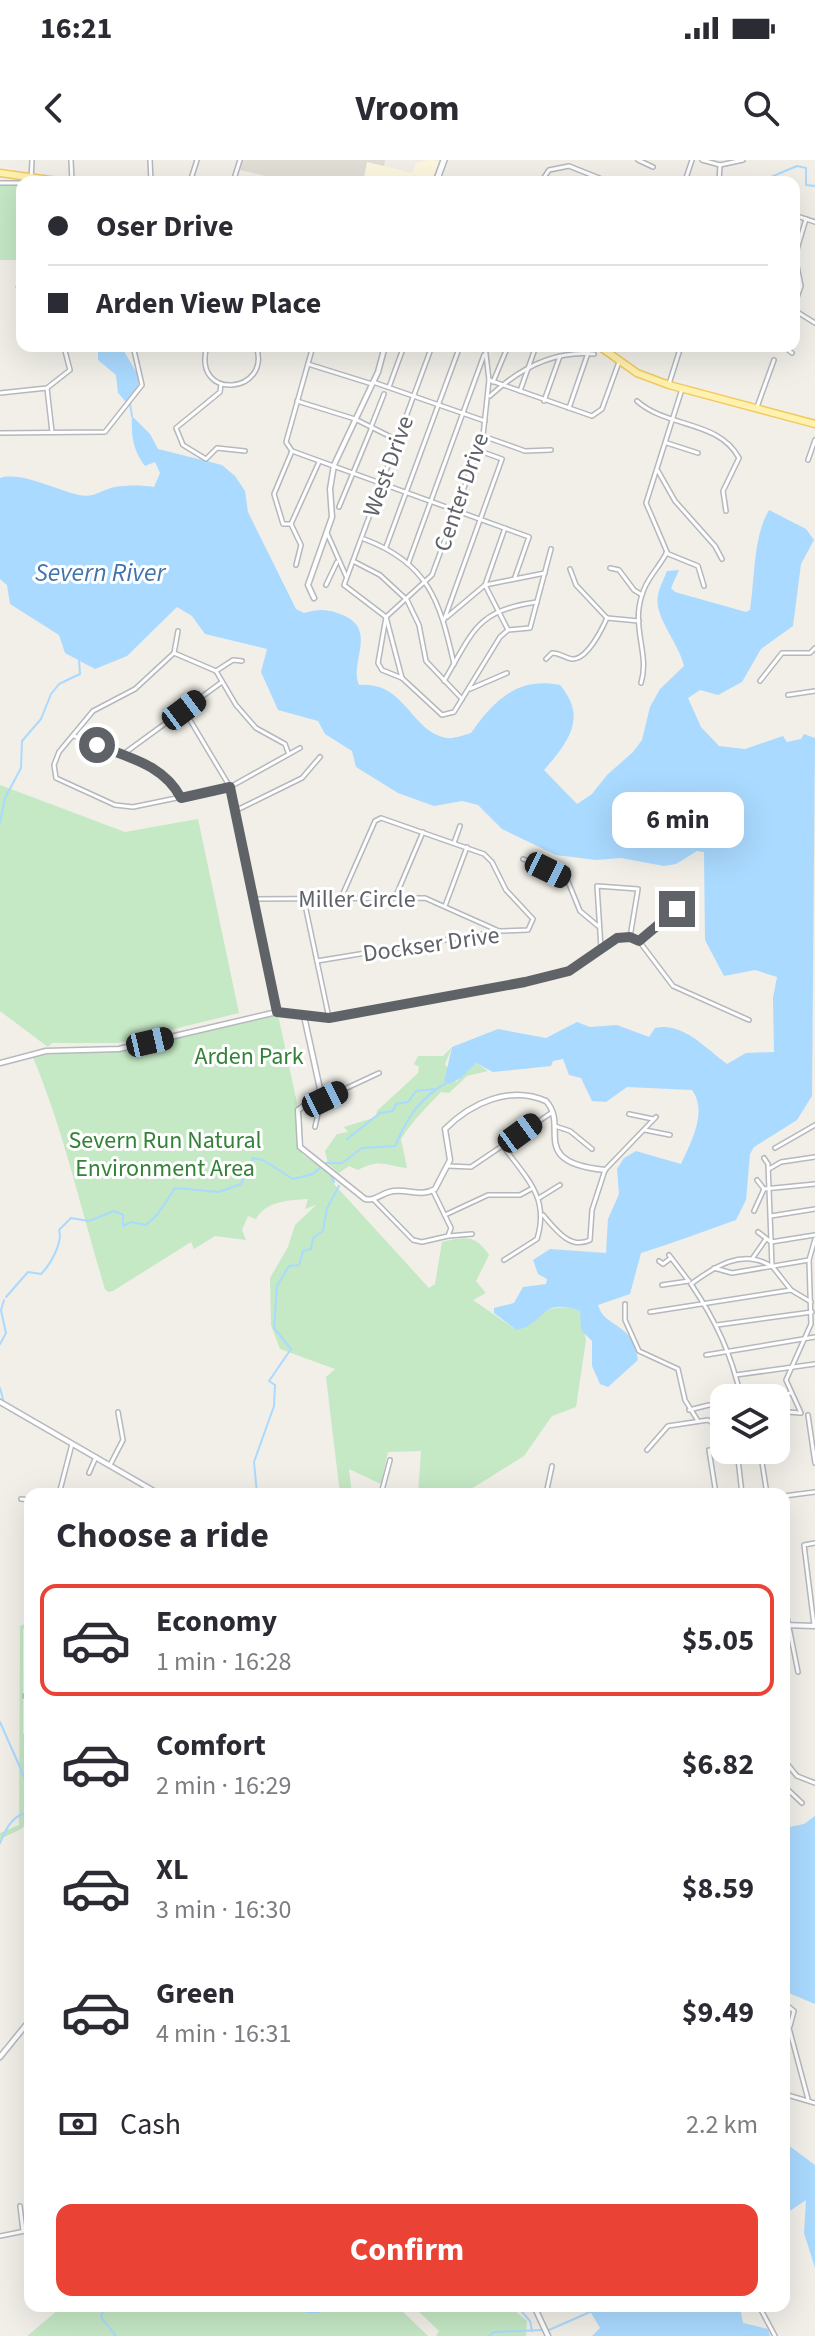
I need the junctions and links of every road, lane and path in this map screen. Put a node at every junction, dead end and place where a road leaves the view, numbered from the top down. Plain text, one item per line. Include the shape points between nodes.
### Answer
1 (638, 160) edge
2 (702, 160) edge
3 (743, 160) edge
4 (552, 164) edge
5 (720, 165) junction
6 (653, 167) dead end
7 (594, 176) edge
8 (719, 176) edge
9 (800, 217) edge
10 (806, 219) junction
11 (815, 222) edge
12 (800, 239) edge
13 (65, 352) edge
14 (134, 352) edge
15 (206, 352) edge
16 (257, 352) edge
17 (311, 352) edge
18 (383, 352) edge
19 (402, 352) edge
20 (430, 352) edge
21 (458, 352) edge
22 (484, 352) edge
23 (486, 352) edge
24 (505, 352) edge
25 (534, 352) edge
26 (606, 352) edge
27 (679, 352) edge
28 (588, 353) junction
29 (594, 354) dead end
30 (560, 356) junction
31 (774, 360) dead end
32 (619, 362) junction
33 (308, 364) junction
34 (530, 364) junction
35 (491, 381) junction
36 (221, 384) junction
37 (372, 385) junction
38 (501, 385) junction
39 (669, 385) junction
40 (389, 387) junction
41 (47, 388) junction
42 (682, 389) junction
43 (376, 391) dead end
44 (520, 391) junction
45 (0, 393) edge
46 (384, 394) dead end
47 (413, 396) junction
48 (488, 397) junction
49 (297, 401) junction
50 (544, 401) junction
51 (637, 401) dead end
52 (438, 405) junction
53 (757, 407) junction
54 (569, 408) junction
55 (462, 414) junction
56 (355, 419) junction
57 (673, 420) junction
58 (485, 421) junction
59 (815, 421) edge
60 (371, 427) junction
61 (0, 433) edge
62 (52, 433) junction
63 (483, 436) junction
64 (397, 440) junction
65 (815, 440) edge
66 (666, 443) junction
67 (477, 450) junction
68 (551, 450) dead end
69 (245, 451) dead end
70 (292, 451) junction
71 (698, 453) dead end
72 (319, 460) junction
73 (808, 460) dead end
74 (334, 465) junction
75 (658, 471) junction
76 (354, 473) junction
77 (382, 483) junction
78 (405, 492) junction
79 (430, 500) junction
80 (339, 507) dead end
81 (456, 510) junction
82 (726, 511) dead end
83 (481, 519) junction
84 (291, 524) junction
85 (505, 528) junction
86 (327, 533) junction
87 (362, 539) junction
88 (386, 547) junction
89 (551, 549) dead end
90 (666, 553) junction
91 (722, 559) dead end
92 (353, 561) junction
93 (337, 562) junction
94 (408, 564) junction
95 (296, 565) dead end
96 (610, 568) dead end
97 (570, 569) dead end
98 (545, 573) junction
99 (346, 576) junction
100 (515, 577) junction
101 (426, 580) junction
102 (326, 585) dead end
103 (485, 585) junction
104 (704, 586) dead end
105 (642, 595) junction
106 (314, 598) dead end
107 (407, 600) junction
108 (537, 602) junction
109 (498, 609) junction
110 (386, 617) junction
111 (607, 618) junction
112 (444, 620) junction
113 (639, 621) junction
114 (508, 630) junction
115 (178, 631) dead end
116 (815, 648) edge
117 (174, 653) junction
118 (546, 659) dead end
119 (242, 661) dead end
120 (454, 664) junction
121 (216, 671) junction
122 (507, 673) dead end
123 (402, 678) junction
124 (760, 681) dead end
125 (222, 682) junction
126 (444, 682) junction
127 (641, 683) dead end
128 (468, 690) junction
129 (815, 691) edge
130 (788, 695) dead end
131 (462, 699) junction
132 (184, 710) junction
133 (72, 735) junction
134 (285, 744) junction
135 (288, 752) junction
136 (122, 755) junction
137 (320, 757) dead end
138 (230, 787) junction
139 (181, 798) junction
140 (236, 811) junction
141 (460, 826) dead end
142 (423, 832) junction
143 (454, 843) junction
144 (467, 847) junction
145 (523, 859) dead end
146 (341, 898) junction
147 (395, 898) junction
148 (254, 899) junction
149 (304, 899) junction
150 (445, 906) junction
151 (677, 909) dead end
152 (598, 926) junction
153 (500, 931) junction
154 (630, 937) junction
155 (639, 941) junction
156 (601, 948) junction
157 (317, 961) junction
158 (277, 1012) junction
159 (304, 1016) junction
160 (329, 1018) junction
161 (749, 1020) dead end
162 (0, 1063) edge
163 (379, 1073) dead end
164 (320, 1098) junction
165 (553, 1112) junction
166 (629, 1114) dead end
167 (815, 1125) edge
168 (553, 1126) junction
169 (315, 1127) dead end
170 (645, 1130) junction
171 (670, 1135) dead end
172 (503, 1146) junction
173 (775, 1148) dead end
174 (592, 1149) dead end
175 (815, 1157) edge
176 (764, 1158) dead end
177 (448, 1166) junction
178 (605, 1170) junction
179 (768, 1170) junction
180 (757, 1180) dead end
181 (815, 1184) edge
182 (560, 1185) dead end
183 (533, 1188) junction
184 (766, 1190) junction
185 (433, 1191) junction
186 (539, 1198) junction
187 (374, 1200) junction
188 (815, 1209) edge
189 (754, 1211) dead end
190 (445, 1215) junction
191 (543, 1215) junction
192 (770, 1216) junction
193 (758, 1232) dead end
194 (472, 1234) dead end
195 (448, 1236) junction
196 (815, 1237) edge
197 (766, 1239) junction
198 (771, 1242) junction
199 (752, 1259) junction
200 (504, 1260) dead end
201 (809, 1260) junction
202 (659, 1261) dead end
203 (772, 1266) junction
204 (714, 1268) junction
205 (689, 1282) junction
206 (662, 1285) dead end
207 (791, 1290) junction
208 (811, 1302) junction
209 (625, 1304) dead end
210 (704, 1304) junction
211 (650, 1312) dead end
212 (812, 1312) junction
213 (813, 1324) edge
214 (717, 1325) junction
215 (815, 1337) edge
216 (803, 1339) junction
217 (729, 1351) junction
218 (706, 1355) dead end
219 (815, 1364) edge
220 (790, 1368) junction
221 (736, 1375) junction
222 (738, 1384) edge
223 (791, 1393) joint
224 (0, 1402) edge
225 (709, 1405) dead end
226 (689, 1410) junction
227 (118, 1412) dead end
228 (790, 1412) edge
229 (801, 1413) junction
230 (808, 1415) junction
231 (815, 1416) edge
232 (698, 1421) junction
233 (710, 1421) edge
234 (72, 1444) junction
235 (647, 1450) dead end
236 (709, 1450) dead end
237 (96, 1457) junction
238 (390, 1460) dead end
239 (815, 1463) edge
240 (738, 1464) edge
241 (762, 1464) edge
242 (110, 1465) junction
243 (552, 1466) dead end
244 (89, 1473) dead end
245 (61, 1488) edge
246 (148, 1488) edge
247 (383, 1488) edge
248 (547, 1488) edge
249 (715, 1488) edge
250 (740, 1488) edge
251 (766, 1488) edge
252 (815, 1492) edge
253 (790, 1495) edge
254 (21, 1499) dead end
255 (24, 1499) edge
256 (815, 1543) edge
257 (790, 1625) edge
258 (814, 1626) edge
259 (790, 1641) edge
260 (798, 1672) dead end
261 (790, 1767) edge
262 (815, 1783) edge
263 (790, 1792) edge
264 (802, 1803) dead end
265 (24, 2027) edge
266 (790, 2042) edge
267 (0, 2057) edge
268 (790, 2095) edge
269 (808, 2099) junction
270 (815, 2103) edge
271 (20, 2206) dead end
272 (23, 2231) joint
273 (0, 2236) edge
274 (537, 2312) edge
275 (762, 2312) edge
276 (548, 2336) edge
277 (775, 2336) edge

1 - 6 street
2 - 5 street
3 - 5 street
4 - 7 street
5 - 8 street
9 - 10 street
10 - 11 street
10 - 12 street
13 - 41 street via 70,370
14 - 62 street via 142,383 109,429 100,434
15 - 36 street via 206,374
16 - 36 street via 259,365 251,378
17 - 33 street
18 - 37 street
19 - 40 street
20 - 47 street, West Drive
21 - 52 street
22 - 55 street
23 - 35 street, Center Drive
24 - 35 street
25 - 34 street
26 - 32 main road
27 - 39 street
28 - 29 street
28 - 30 street
28 - 54 street
30 - 34 street
30 - 50 street
31 - 53 street
32 - 39 main road
32 - 54 street via 602,409 592,416
33 - 37 street
33 - 49 street
34 - 38 street
34 - 44 street
35 - 38 street
35 - 48 street, Center Drive
36 - 69 street via 220,392 176,428 183,445 206,459 217,448
37 - 40 street
37 - 43 street
37 - 56 street
38 - 44 street
38 - 48 street
39 - 42 main road
40 - 47 street
41 - 45 street
41 - 62 street
42 - 53 main road
42 - 57 street
44 - 50 street
46 - 60 street
47 - 52 street
47 - 64 street, West Drive
48 - 58 street, Center Drive
49 - 56 street
49 - 70 street via 286,442
50 - 54 street
51 - 57 street
52 - 55 street
52 - 78 street
53 - 59 main road
55 - 58 street
55 - 79 street
56 - 60 street
56 - 74 street
57 - 66 street
57 - 82 street via 727,439 739,458 723,491
58 - 63 street, Center Drive
60 - 64 street
60 - 76 street
61 - 62 street
63 - 67 street, Center Drive
63 - 68 street via 525,451
64 - 77 street, West Drive
65 - 73 street
66 - 71 street
66 - 75 street
67 - 81 street, Center Drive
67 - 83 street via 502,459
70 - 72 street
70 - 84 street via 274,494 283,524
72 - 74 street
72 - 84 street
74 - 76 street
74 - 86 street
75 - 90 street via 646,503
75 - 91 street
76 - 77 street
76 - 80 street
77 - 78 street
77 - 87 street, West Drive
78 - 79 street
78 - 88 street
79 - 81 street
79 - 94 street
81 - 83 street
81 - 101 street, Center Drive
83 - 85 street
83 - 112 street
84 - 95 street via 301,545
85 - 100 street via 529,537
85 - 103 street
86 - 93 street
86 - 106 street via 308,585
87 - 88 street
87 - 92 street, West Drive
88 - 94 street
89 - 98 street
90 - 104 street via 698,566
90 - 105 street via 652,569
92 - 99 street, West Drive
92 - 107 street via 380,575
93 - 99 street
93 - 102 street
94 - 101 street
96 - 105 street via 619,570
97 - 111 street via 576,585
98 - 100 street
98 - 108 street
99 - 110 street, West Drive via 344,586
100 - 103 street
101 - 107 street, Center Drive
101 - 112 street
103 - 109 street
103 - 112 street
105 - 113 street
107 - 110 street, Center Drive
107 - 126 street via 419,625 426,661
108 - 109 street
108 - 114 street via 530,628
109 - 114 street
109 - 120 street via 482,620
110 - 123 street
110 - 123 street via 378,663
111 - 113 street
111 - 118 street via 580,657 552,653
112 - 120 street
113 - 127 street via 645,665
114 - 128 street
115 - 117 street
116 - 124 street via 810,653 782,653
117 - 121 street
117 - 133 street via 135,689 93,711
119 - 121 street via 235,659
120 - 126 street
121 - 125 street
122 - 128 street
123 - 131 street via 448,716
125 - 132 street
125 - 134 street via 256,728
126 - 131 street
128 - 131 street
129 - 130 street
132 - 136 street
132 - 138 street
133 - 136 street
133 - 139 street via 54,765 56,778 115,805
134 - 135 street
134 - 135 street via 300,748
135 - 138 street
136 - 139 street via 158,769
137 - 140 street via 302,778
138 - 139 street
138 - 140 street
140 - 148 street
141 - 143 street
142 - 143 street
142 - 146 street via 381,818 375,821
142 - 147 street
143 - 144 street
144 - 150 street
144 - 153 street, Dockser Drive via 492,862 506,890 533,919 528,930
145 - 152 street via 567,879 580,911
146 - 147 street, Miller Circle
146 - 149 street, Miller Circle
147 - 150 street, Miller Circle via 425,898
148 - 149 street, Miller Circle
148 - 158 street
149 - 157 street
150 - 153 street, Miller Circle
151 - 155 street
152 - 154 street via 597,886 638,889
152 - 156 street
153 - 157 street, Dockser Drive
154 - 155 street
154 - 156 street
155 - 161 street via 673,986
156 - 160 street via 565,973
157 - 160 street
158 - 159 street
158 - 162 street via 119,1049 46,1051
159 - 160 street
159 - 164 street
163 - 164 street
164 - 169 street
164 - 187 street via 298,1110 302,1150 361,1197
165 - 168 street
165 - 172 street
165 - 177 street via 537,1098 500,1096 484,1101 445,1129
166 - 170 street via 656,1118
167 - 173 street
168 - 174 street via 570,1131
168 - 178 street via 560,1154
170 - 171 street
170 - 178 street
172 - 177 street via 471,1167
172 - 183 street
175 - 179 street via 781,1162
176 - 179 street
177 - 185 street
178 - 191 street via 592,1210 590,1240 568,1240
179 - 184 street
180 - 184 street
181 - 184 street
182 - 186 street
183 - 186 street
183 - 190 street via 520,1195 488,1195
184 - 189 street
184 - 192 street
185 - 187 street via 393,1191
185 - 190 street
186 - 191 street
187 - 195 street via 413,1240
188 - 192 street
190 - 195 street via 451,1228
191 - 200 street via 537,1239
192 - 198 street
193 - 197 street
194 - 195 street
196 - 198 street
196 - 201 street
197 - 198 street
197 - 199 street
198 - 203 street
199 - 203 street
199 - 204 street
201 - 203 street
201 - 208 street
202 - 205 street via 663,1264 670,1257
203 - 204 street via 732,1273
203 - 207 street
204 - 205 street
205 - 206 street
205 - 210 street
207 - 208 street
207 - 210 street
208 - 212 street
209 - 226 street via 625,1320 639,1351 678,1369
210 - 211 street
210 - 214 street
212 - 213 street
212 - 214 street
213 - 216 street
214 - 217 street
215 - 216 street
216 - 217 street
216 - 220 street
217 - 218 street
217 - 221 street
219 - 220 street
220 - 221 street
220 - 223 street via 786,1380
221 - 222 street
223 - 229 street
224 - 234 street
225 - 226 street
226 - 232 street
227 - 242 street via 123,1440
228 - 229 street
229 - 230 street
230 - 231 street
230 - 239 street
232 - 233 street
232 - 235 street via 668,1426
234 - 237 street
234 - 245 street
236 - 249 street
237 - 242 street
237 - 244 street
238 - 247 street
240 - 250 street
241 - 251 street
242 - 246 street
243 - 248 street
252 - 253 street
254 - 255 street
256 - 258 street via 804,1545
257 - 258 street
259 - 260 street
261 - 262 street
263 - 264 street
265 - 267 street
266 - 269 street
268 - 269 street
269 - 270 street
271 - 272 street
272 - 273 street
274 - 276 street
275 - 277 street

